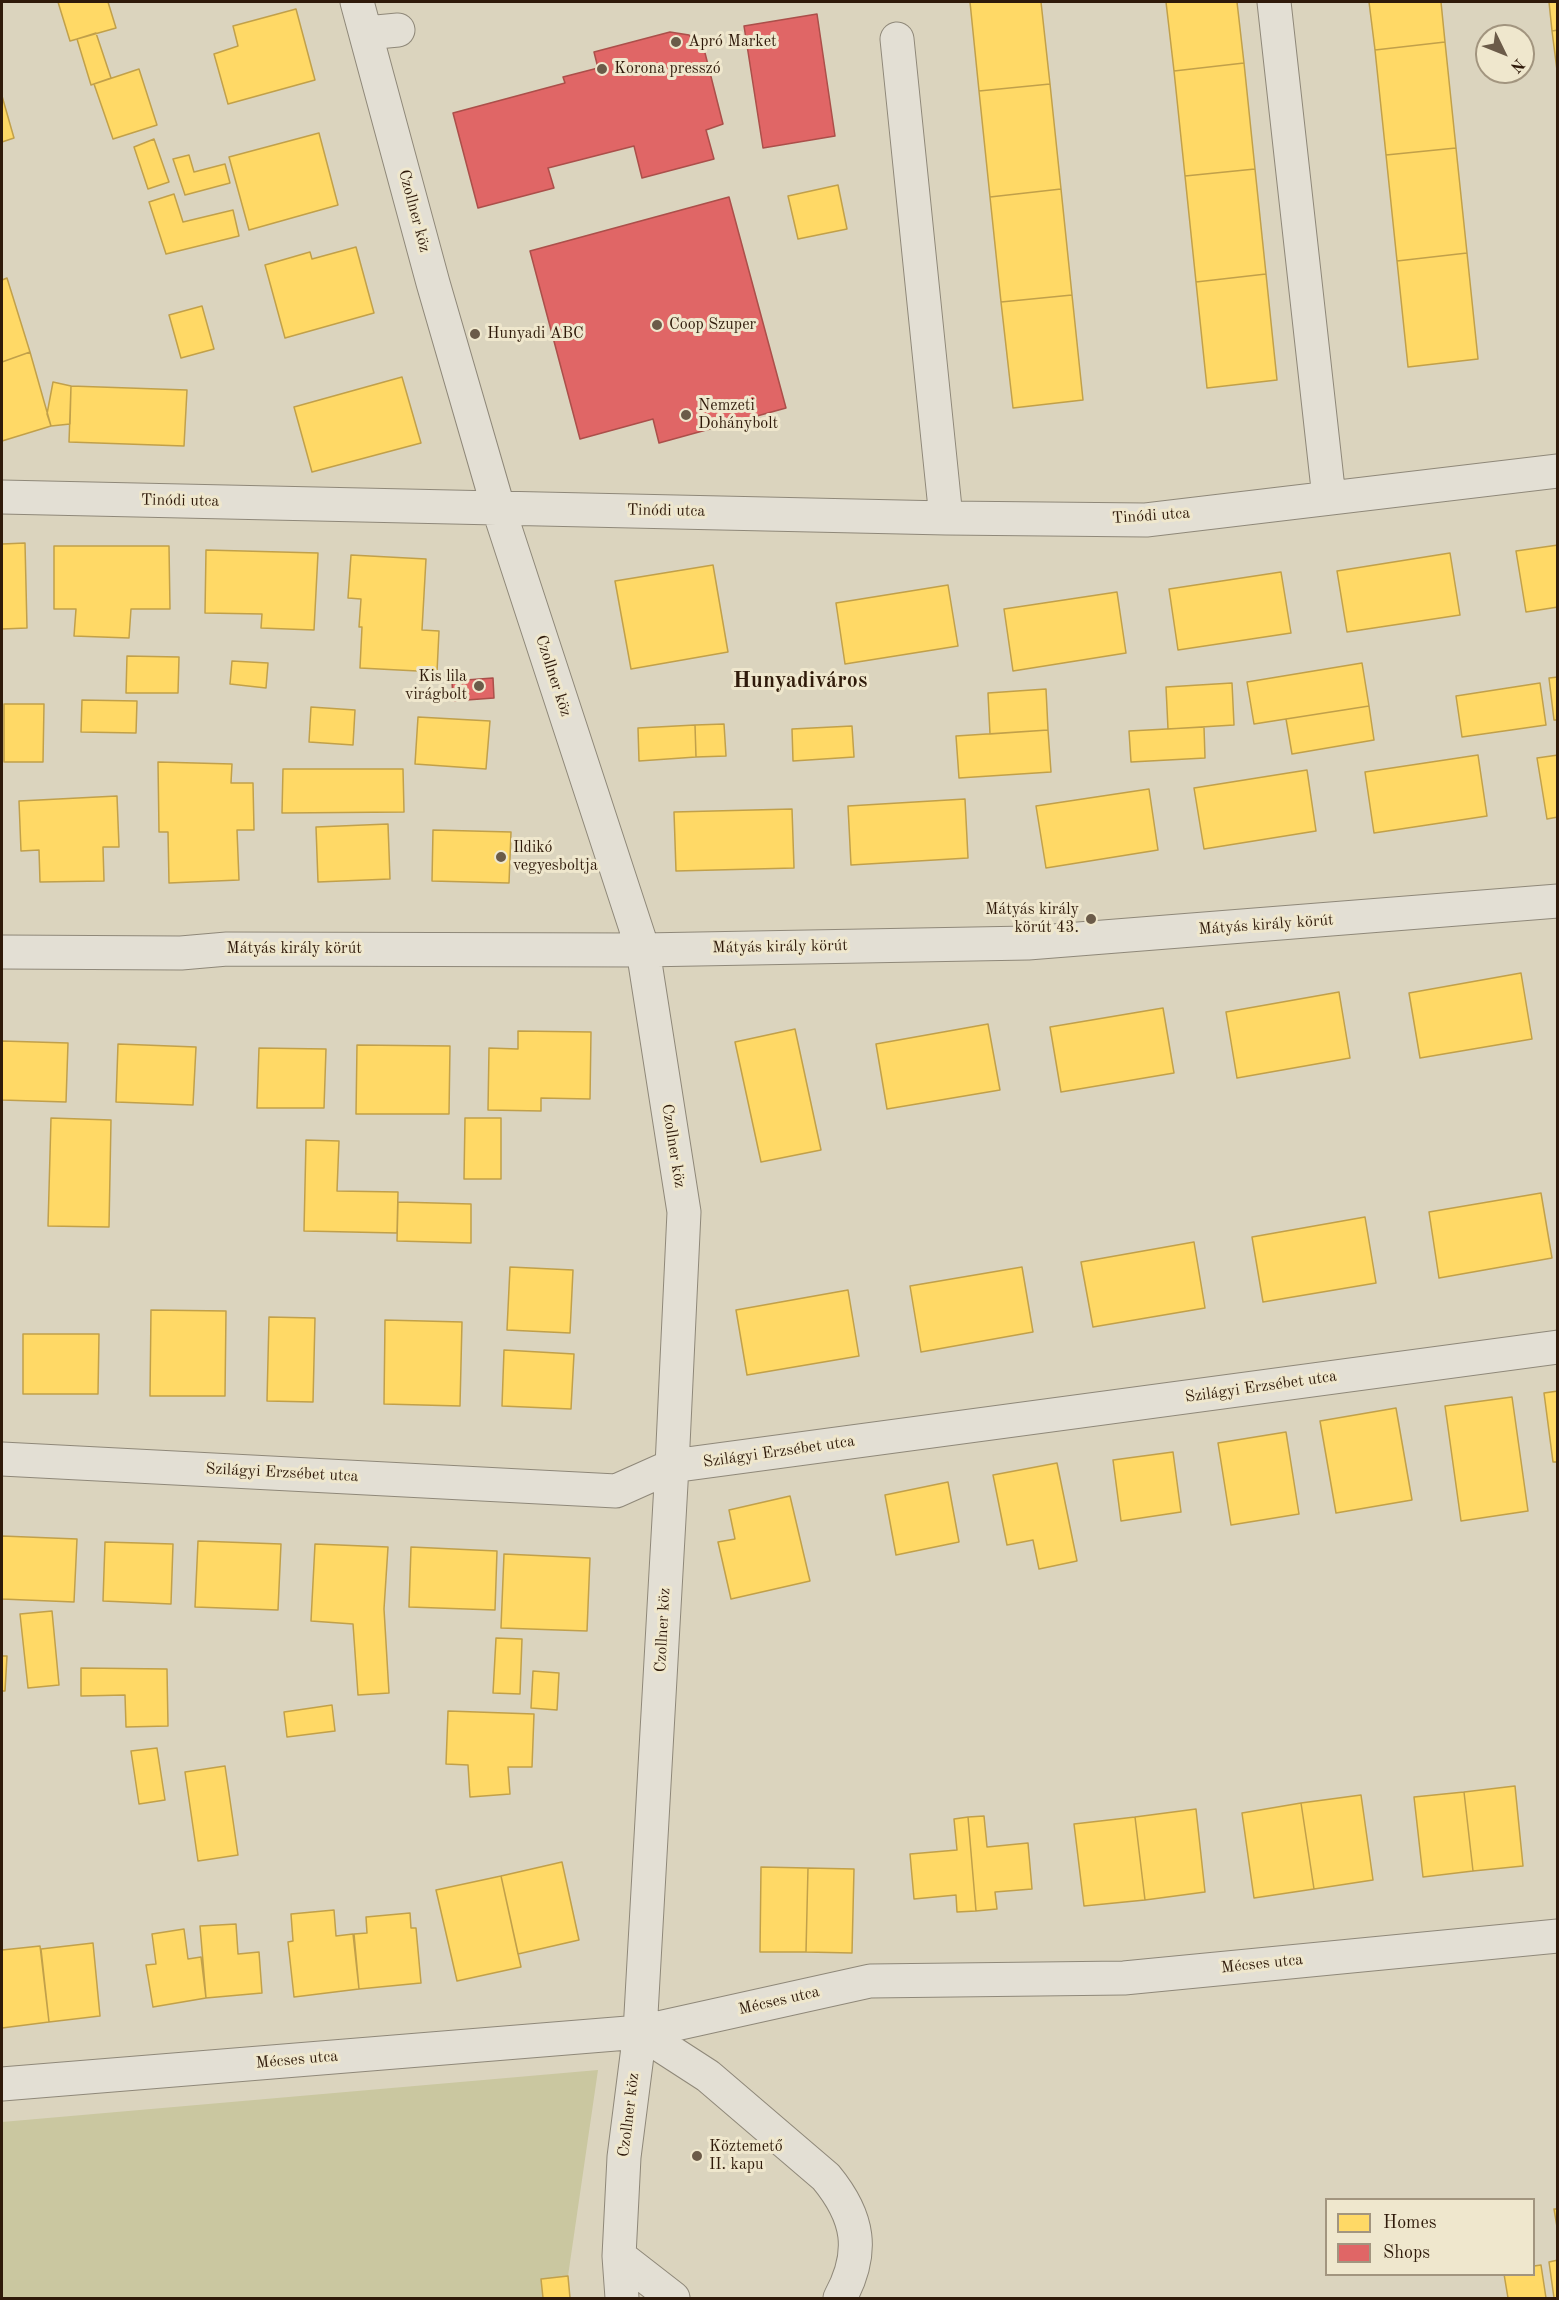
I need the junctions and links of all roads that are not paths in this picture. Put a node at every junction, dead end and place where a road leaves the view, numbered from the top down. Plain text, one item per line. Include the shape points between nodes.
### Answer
1 (357, 2) edge
2 (1274, 2) edge
3 (398, 30) dead end
4 (366, 33) junction
5 (897, 39) dead end
6 (1557, 471) edge
7 (2, 497) edge
8 (1329, 498) junction
9 (498, 507) junction
10 (946, 518) junction
11 (1557, 901) edge
12 (643, 950) junction
13 (2, 952) edge
14 (1557, 1347) edge
15 (2, 1459) edge
16 (672, 1466) junction
17 (1557, 1936) edge
18 (640, 2032) junction
19 (2, 2084) edge
20 (619, 2256) junction
21 (622, 2298) edge
22 (673, 2298) edge
23 (840, 2298) edge

1 - 4 street, Czollner köz
2 - 8 street
3 - 4 street
4 - 9 street, Czollner köz
5 - 10 street
6 - 8 street, Tinódi utca
7 - 9 street, Tinódi utca
8 - 10 street, Tinódi utca via 1146,520
9 - 10 street, Tinódi utca
9 - 12 street, Czollner köz
11 - 12 street, Mátyás király körút via 1028,943
12 - 13 street, Mátyás király körút
12 - 16 street, Czollner köz via 684,1212
14 - 16 street, Szilágyi Erzsébet utca
15 - 16 street, Szilágyi Erzsébet utca via 616,1491
16 - 18 street, Czollner köz
17 - 18 street, Mécses utca via 1124,1978 870,1981
18 - 19 street, Mécses utca
18 - 20 street, Czollner köz via 624,2157
18 - 23 street via 708,2076 826,2177 841,2195 856,2238 855,2261
20 - 21 street, Czollner köz
20 - 22 street

